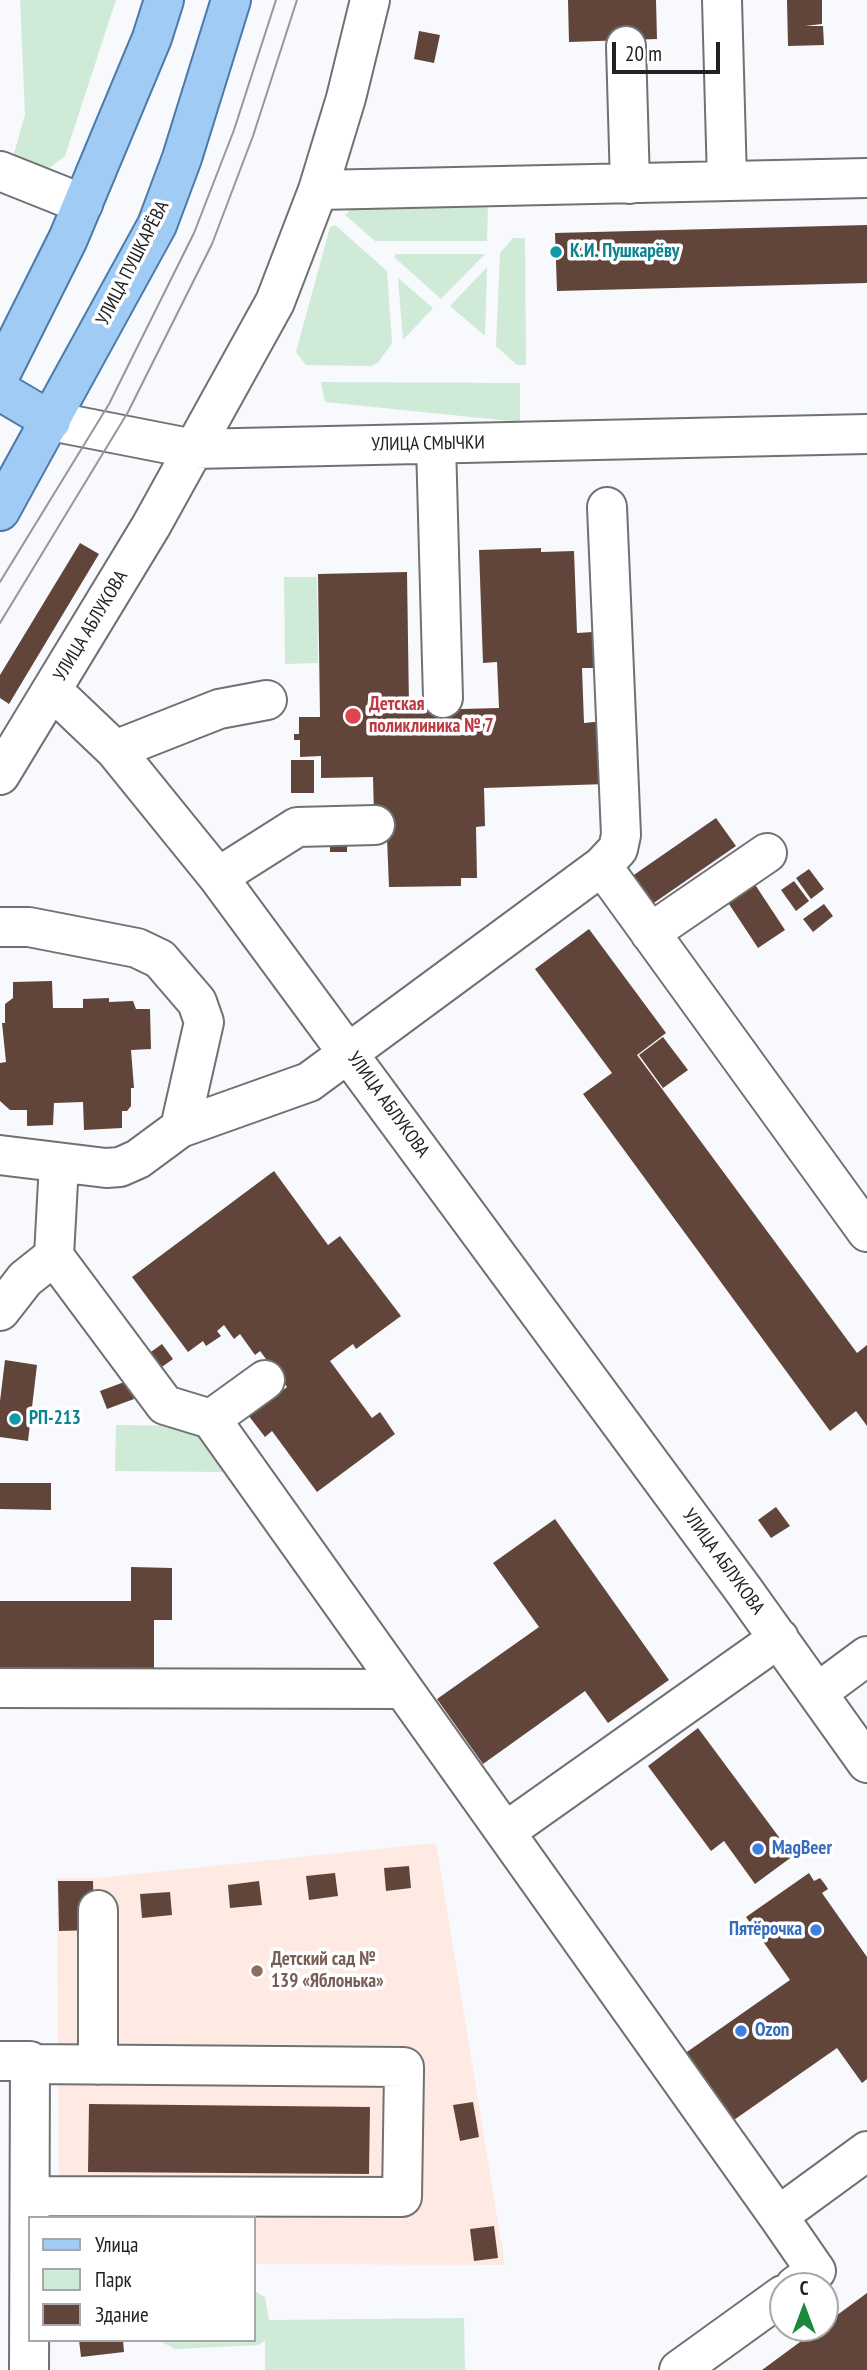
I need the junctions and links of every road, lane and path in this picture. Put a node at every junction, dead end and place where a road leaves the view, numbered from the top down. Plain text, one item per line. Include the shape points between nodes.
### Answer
1 (164, 0) edge
2 (231, 0) edge
3 (370, 0) edge
4 (722, 0) edge
5 (626, 46) dead end
6 (0, 171) edge
7 (867, 178) edge
8 (727, 181) junction
9 (630, 184) junction
10 (318, 190) junction
11 (83, 204) junction
12 (0, 375) edge
13 (0, 391) edge
14 (51, 421) junction
15 (867, 434) edge
16 (436, 444) junction
17 (194, 449) junction
18 (607, 507) dead end
19 (0, 511) edge
20 (53, 691) junction
21 (443, 698) dead end
22 (267, 700) dead end
23 (115, 750) junction
24 (0, 775) edge
25 (375, 825) dead end
26 (767, 853) dead end
27 (602, 866) junction
28 (218, 877) junction
29 (0, 927) edge
30 (650, 933) junction
31 (351, 1053) junction
32 (180, 1128) junction
33 (0, 1155) edge
34 (59, 1163) junction
35 (867, 1232) edge
36 (54, 1256) junction
37 (0, 1311) edge
38 (265, 1380) dead end
39 (211, 1419) junction
40 (779, 1638) junction
41 (867, 1656) edge
42 (0, 1688) edge
43 (402, 1689) junction
44 (817, 1693) junction
45 (867, 1763) edge
46 (505, 1832) junction
47 (98, 1910) dead end
48 (15, 2063) edge
49 (98, 2065) junction
50 (867, 2151) edge
51 (30, 2196) junction
52 (30, 2216) edge
53 (778, 2216) junction
54 (815, 2272) edge
55 (769, 2305) edge
56 (29, 2342) edge
57 (29, 2370) edge
58 (679, 2370) edge

1 - 11 main road
2 - 14 main road, УЛИЦА ПУШКАРЁВА via 157,225
3 - 10 street, УЛИЦА АБЛУКОВА
4 - 8 street
5 - 9 street
6 - 11 street
7 - 8 street
8 - 9 street
9 - 10 street
10 - 17 street, УЛИЦА АБЛУКОВА via 275,302
11 - 12 main road
13 - 14 main road, УЛИЦА СМЫЧКИ
14 - 17 street, УЛИЦА СМЫЧКИ
14 - 19 main road, УЛИЦА ПУШКАРЁВА
15 - 16 street, УЛИЦА СМЫЧКИ
16 - 17 street, УЛИЦА СМЫЧКИ
16 - 21 street
17 - 20 street, УЛИЦА АБЛУКОВА
18 - 27 street via 621,835 618,849
20 - 23 street, УЛИЦА АБЛУКОВА
20 - 24 street
22 - 23 street via 219,709
23 - 28 street, УЛИЦА АБЛУКОВА
25 - 28 street via 297,827
26 - 30 street
27 - 30 street
27 - 31 street
28 - 31 street, УЛИЦА АБЛУКОВА
29 - 32 street via 29,927 110,943 148,951 160,959 198,1002 204,1022
30 - 35 street
31 - 32 street via 309,1082
31 - 40 street, УЛИЦА АБЛУКОВА
32 - 34 street via 120,1167
33 - 34 street
34 - 36 street
36 - 37 street via 25,1279
36 - 39 street via 165,1405
38 - 39 street
39 - 43 street
40 - 44 street, УЛИЦА АБЛУКОВА
40 - 46 street
41 - 44 street
42 - 43 street
43 - 46 street
44 - 45 street, УЛИЦА АБЛУКОВА
46 - 53 street
47 - 49 street
48 - 49 street
48 - 51 street
49 - 51 street via 404,2067 402,2197
50 - 53 street
51 - 52 street
53 - 54 street
55 - 58 street
56 - 57 street

